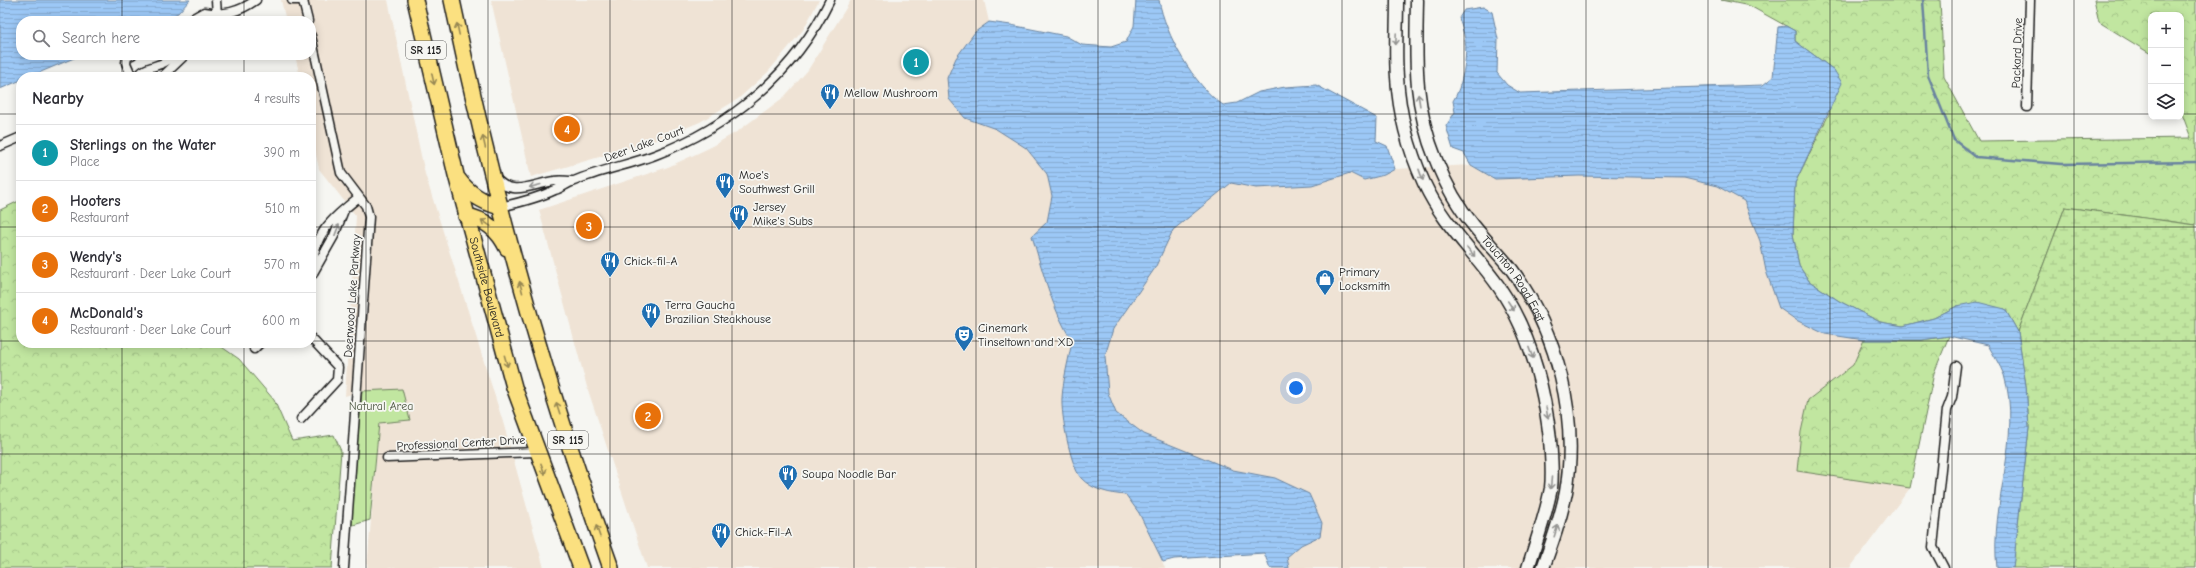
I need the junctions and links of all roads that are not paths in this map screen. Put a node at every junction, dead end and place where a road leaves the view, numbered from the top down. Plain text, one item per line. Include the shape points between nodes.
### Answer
1 (216, 0) edge
2 (256, 0) edge
3 (292, 0) edge
4 (304, 0) edge
5 (415, 0) edge
6 (452, 0) edge
7 (830, 0) edge
8 (1397, 0) edge
9 (1417, 0) edge
10 (2030, 0) edge
11 (196, 16) edge
12 (211, 16) edge
13 (214, 16) edge
14 (221, 16) edge
15 (307, 16) edge
16 (316, 59) edge
17 (126, 60) edge
18 (164, 60) edge
19 (180, 60) edge
20 (130, 72) edge
21 (145, 72) edge
22 (167, 72) edge
23 (2027, 107) dead end
24 (16, 139) edge
25 (0, 146) edge
26 (491, 171) junction
27 (456, 175) junction
28 (573, 181) junction
29 (359, 197) junction
30 (500, 207) junction
31 (344, 209) junction
32 (466, 216) junction
33 (1473, 225) junction
34 (1459, 239) junction
35 (318, 243) junction
36 (329, 246) junction
37 (316, 249) edge
38 (515, 263) junction
39 (316, 269) edge
40 (316, 343) edge
41 (1557, 361) junction
42 (1956, 366) dead end
43 (1537, 369) junction
44 (1541, 382) junction
45 (1562, 382) junction
46 (301, 419) dead end
47 (536, 452) junction
48 (387, 458) dead end
49 (344, 568) edge
50 (581, 568) edge
51 (611, 568) edge
52 (1528, 568) edge
53 (1543, 568) edge
54 (1944, 568) edge

1 - 13 street
2 - 14 street via 237,11
3 - 4 street
4 - 15 street
5 -> 27 highway, Southside Boulevard / SR 115
26 -> 6 highway, SR 115
7 - 28 street, Deer Lake Court via 811,34 790,61 756,97 728,118 673,148
8 -> 34 street, Touchton Road East via 1397,77 1406,132 1424,182 1446,222
33 -> 9 street, Touchton Road East via 1447,184 1426,134 1415,66
10 - 23 street, Packard Drive
11 - 12 street via 204,12
16 - 29 street, Deerwood Lake Parkway via 341,173
17 - 20 street
18 - 21 street
19 - 22 street
24 - 25 street
28 -> 26 street, Deer Lake Court via 554,181 527,188 513,188 502,185
26 - 30 highway, SR 115
27 - 30 highway via 465,188 477,198
27 - 32 highway, Southside Boulevard / SR 115
28 - 30 street, Deer Lake Court via 553,191
29 - 31 street
29 - 49 street, Deerwood Lake Parkway via 366,206 369,231
30 - 38 highway, SR 115
31 - 35 street via 324,227
36 -> 31 street
38 -> 32 highway via 504,242 490,225
32 -> 47 highway, Southside Boulevard / SR 115 via 514,387
33 - 34 street
33 - 41 street, Touchton Road East via 1498,252 1524,288
34 -> 43 street, Touchton Road East via 1499,287 1515,312
35 - 36 street
35 - 37 street
36 - 39 street
51 -> 38 highway, SR 115 via 555,399
40 - 46 street via 338,367 337,380
41 - 43 street
41 - 45 street, Touchton Road East
42 - 54 street via 1952,398 1947,410 1932,547
43 - 44 street, Touchton Road East
44 - 45 street
44 -> 52 street, Touchton Road East via 1550,437 1551,487
53 -> 45 street, Touchton Road East via 1557,529 1566,490 1568,419
47 - 48 street, Professional Center Drive
47 -> 50 highway, Southside Boulevard / SR 115

